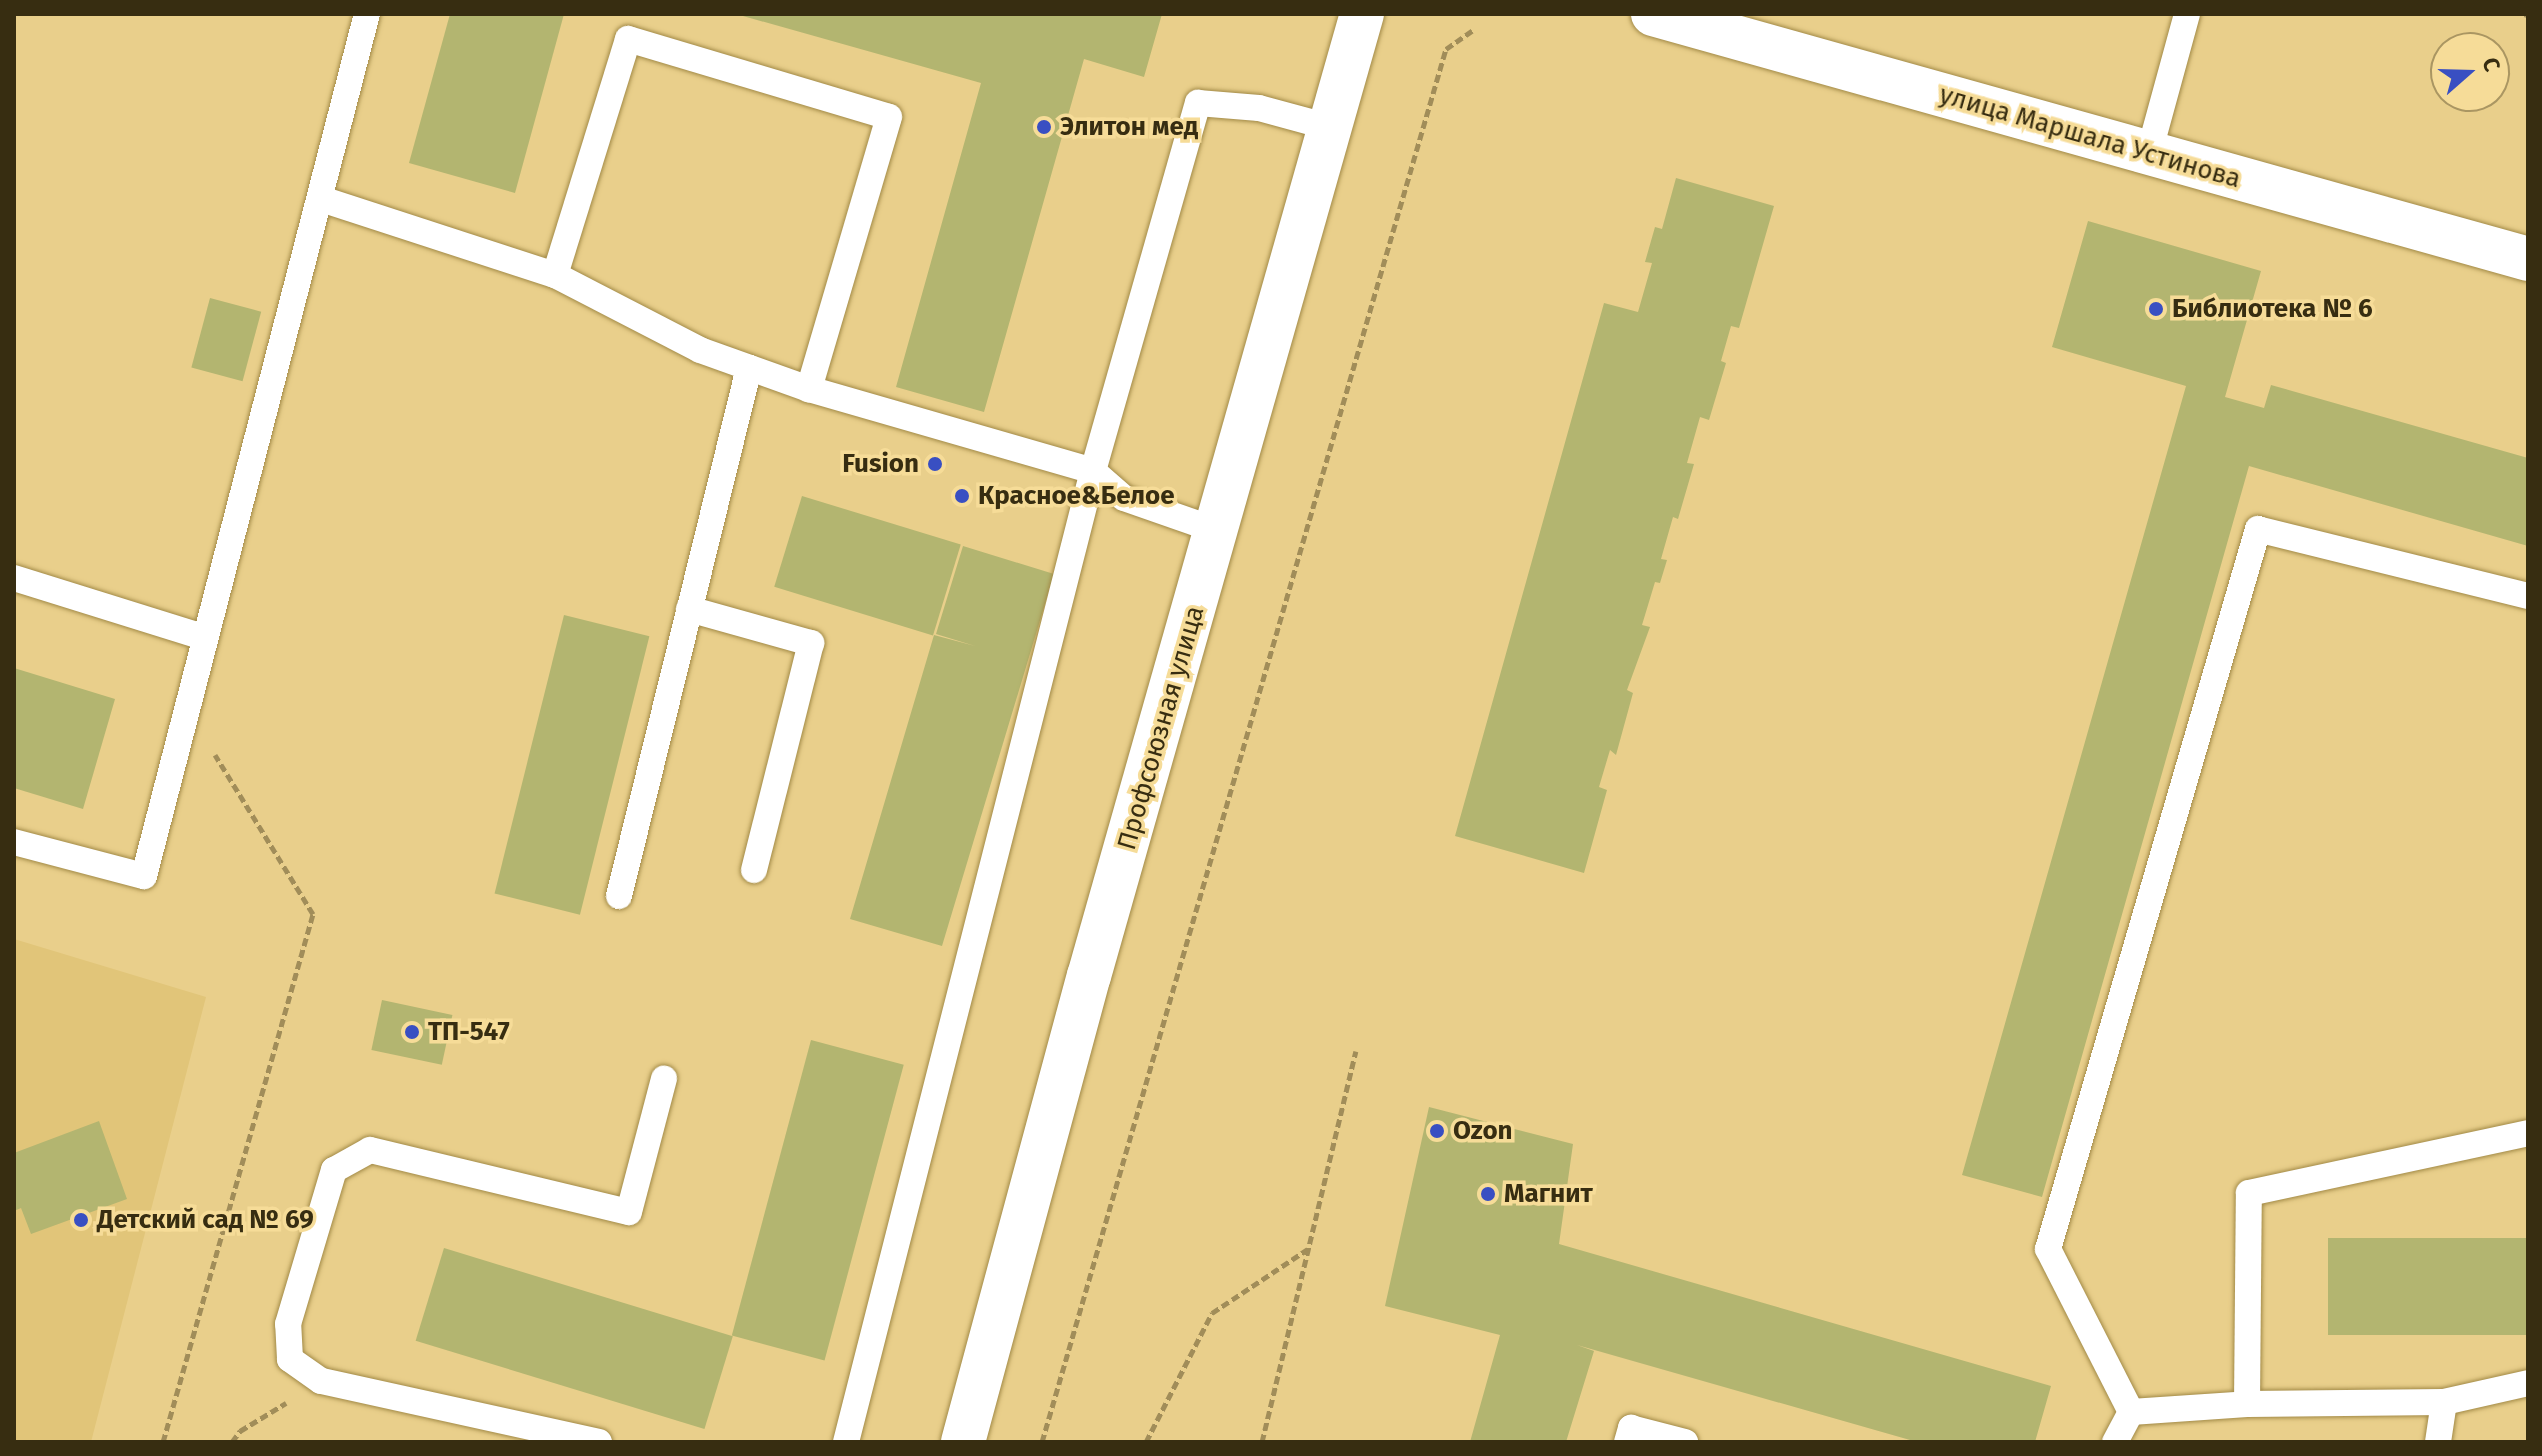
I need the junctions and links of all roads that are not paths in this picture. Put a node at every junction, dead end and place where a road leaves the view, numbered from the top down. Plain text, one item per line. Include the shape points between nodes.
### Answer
1 (367, 14) edge
2 (1362, 14) edge
3 (1653, 14) edge
4 (2187, 14) edge
5 (1329, 127) junction
6 (2149, 153) junction
7 (321, 199) junction
8 (2528, 259) edge
9 (555, 275) junction
10 (749, 368) junction
11 (809, 389) junction
12 (1093, 471) junction
13 (1218, 531) junction
14 (14, 578) edge
15 (2528, 596) edge
16 (689, 609) junction
17 (204, 637) junction
18 (14, 842) edge
19 (754, 870) dead end
20 (619, 896) dead end
21 (664, 1079) dead end
22 (2528, 1133) edge
23 (2528, 1383) edge
24 (2444, 1402) junction
25 (2247, 1404) junction
26 (2131, 1412) junction
27 (599, 1442) edge
28 (846, 1442) edge
29 (963, 1442) edge
30 (1627, 1442) edge
31 (1685, 1442) edge
32 (2115, 1442) edge
33 (2438, 1442) edge

1 - 7 lane
2 - 5 main road, Профсоюзная улица
3 - 6 main road, улица Маршала Устинова
4 - 6 lane
5 - 12 lane via 1259,108 1198,103
5 - 13 main road, Профсоюзная улица
6 - 8 main road, улица Маршала Устинова
7 - 9 lane
7 - 17 lane
9 - 10 lane via 700,350
9 - 11 lane via 628,39 889,117
10 - 11 lane
10 - 16 lane
11 - 12 lane
12 - 13 lane via 1124,498
12 - 28 lane
13 - 29 main road, Профсоюзная улица via 1085,991
14 - 17 lane
15 - 26 lane via 2258,529 2048,1249
16 - 19 lane via 811,643
16 - 20 lane
17 - 18 lane via 144,876
21 - 27 lane via 629,1212 370,1150 334,1170 288,1324 290,1359 321,1381
22 - 25 lane via 2249,1193
23 - 24 lane
24 - 25 lane
24 - 33 lane
25 - 26 lane
26 - 32 lane
30 - 31 lane via 1631,1428

